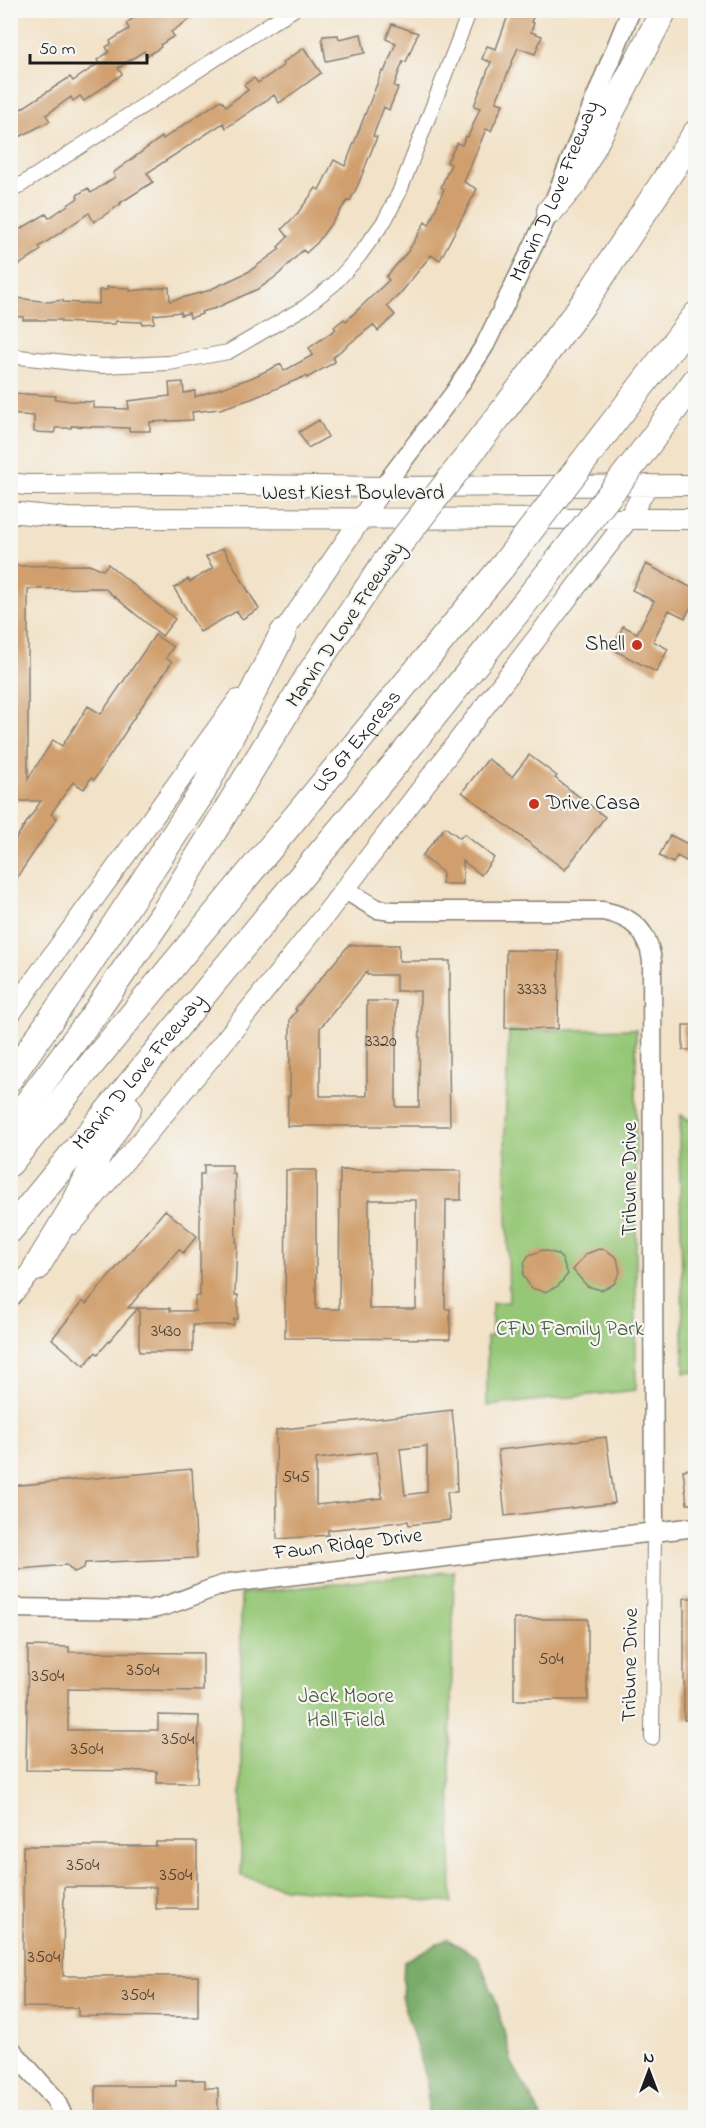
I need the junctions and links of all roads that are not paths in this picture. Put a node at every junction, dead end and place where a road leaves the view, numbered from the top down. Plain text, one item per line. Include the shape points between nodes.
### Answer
1 (293, 10) edge
2 (470, 10) edge
3 (631, 10) edge
4 (664, 10) edge
5 (696, 133) edge
6 (10, 192) edge
7 (550, 211) junction
8 (696, 315) edge
9 (10, 356) edge
10 (696, 380) edge
11 (10, 483) edge
12 (169, 484) junction
13 (648, 485) junction
14 (696, 485) edge
15 (383, 487) junction
16 (10, 513) edge
17 (168, 518) junction
18 (361, 518) junction
19 (628, 519) junction
20 (696, 519) edge
21 (283, 633) junction
22 (345, 890) junction
23 (10, 1014) edge
24 (170, 1035) junction
25 (10, 1078) edge
26 (10, 1126) edge
27 (10, 1163) edge
28 (10, 1230) edge
29 (36, 1268) junction
30 (10, 1297) edge
31 (696, 1527) edge
32 (654, 1532) junction
33 (10, 1608) edge
34 (652, 1738) dead end
35 (10, 2048) edge
36 (64, 2118) edge

1 - 6 street
2 - 9 street via 386,220 334,284 305,307 228,352 169,363 102,366
3 - 7 street, Marvin D Love Freeway
4 - 7 highway via 574,183
5 - 26 highway, Marvin D Love Freeway, bridge via 586,300 384,564 309,675 165,911
7 - 15 street, Marvin D Love Freeway via 485,345 455,392
8 - 27 highway, US 67 Express, bridge via 502,567
10 - 24 highway, Marvin D Love Freeway, bridge via 401,757
11 - 12 main road, West Kiest Boulevard
12 - 15 main road, West Kiest Boulevard
12 - 17 main road
13 - 14 main road, West Kiest Boulevard
13 - 15 main road, West Kiest Boulevard
13 - 19 main road
15 - 18 main road, Marvin D Love Freeway
16 - 17 main road, West Kiest Boulevard via 67,518
17 - 18 main road, West Kiest Boulevard
18 - 19 main road, West Kiest Boulevard
18 - 21 main road, Marvin D Love Freeway
19 - 20 main road, West Kiest Boulevard
19 - 22 main road
21 - 23 main road, Marvin D Love Freeway via 225,720
21 - 25 highway via 203,791
22 - 29 main road
22 - 32 street, Tribune Drive via 377,909 392,911 603,911 631,921 650,945
24 - 28 highway, Marvin D Love Freeway
24 - 29 highway
29 - 30 main road
31 - 32 street, Fawn Ridge Drive
32 - 33 street, Fawn Ridge Drive via 229,1583 169,1606 147,1610
32 - 34 street, Tribune Drive
35 - 36 street via 55,2099

